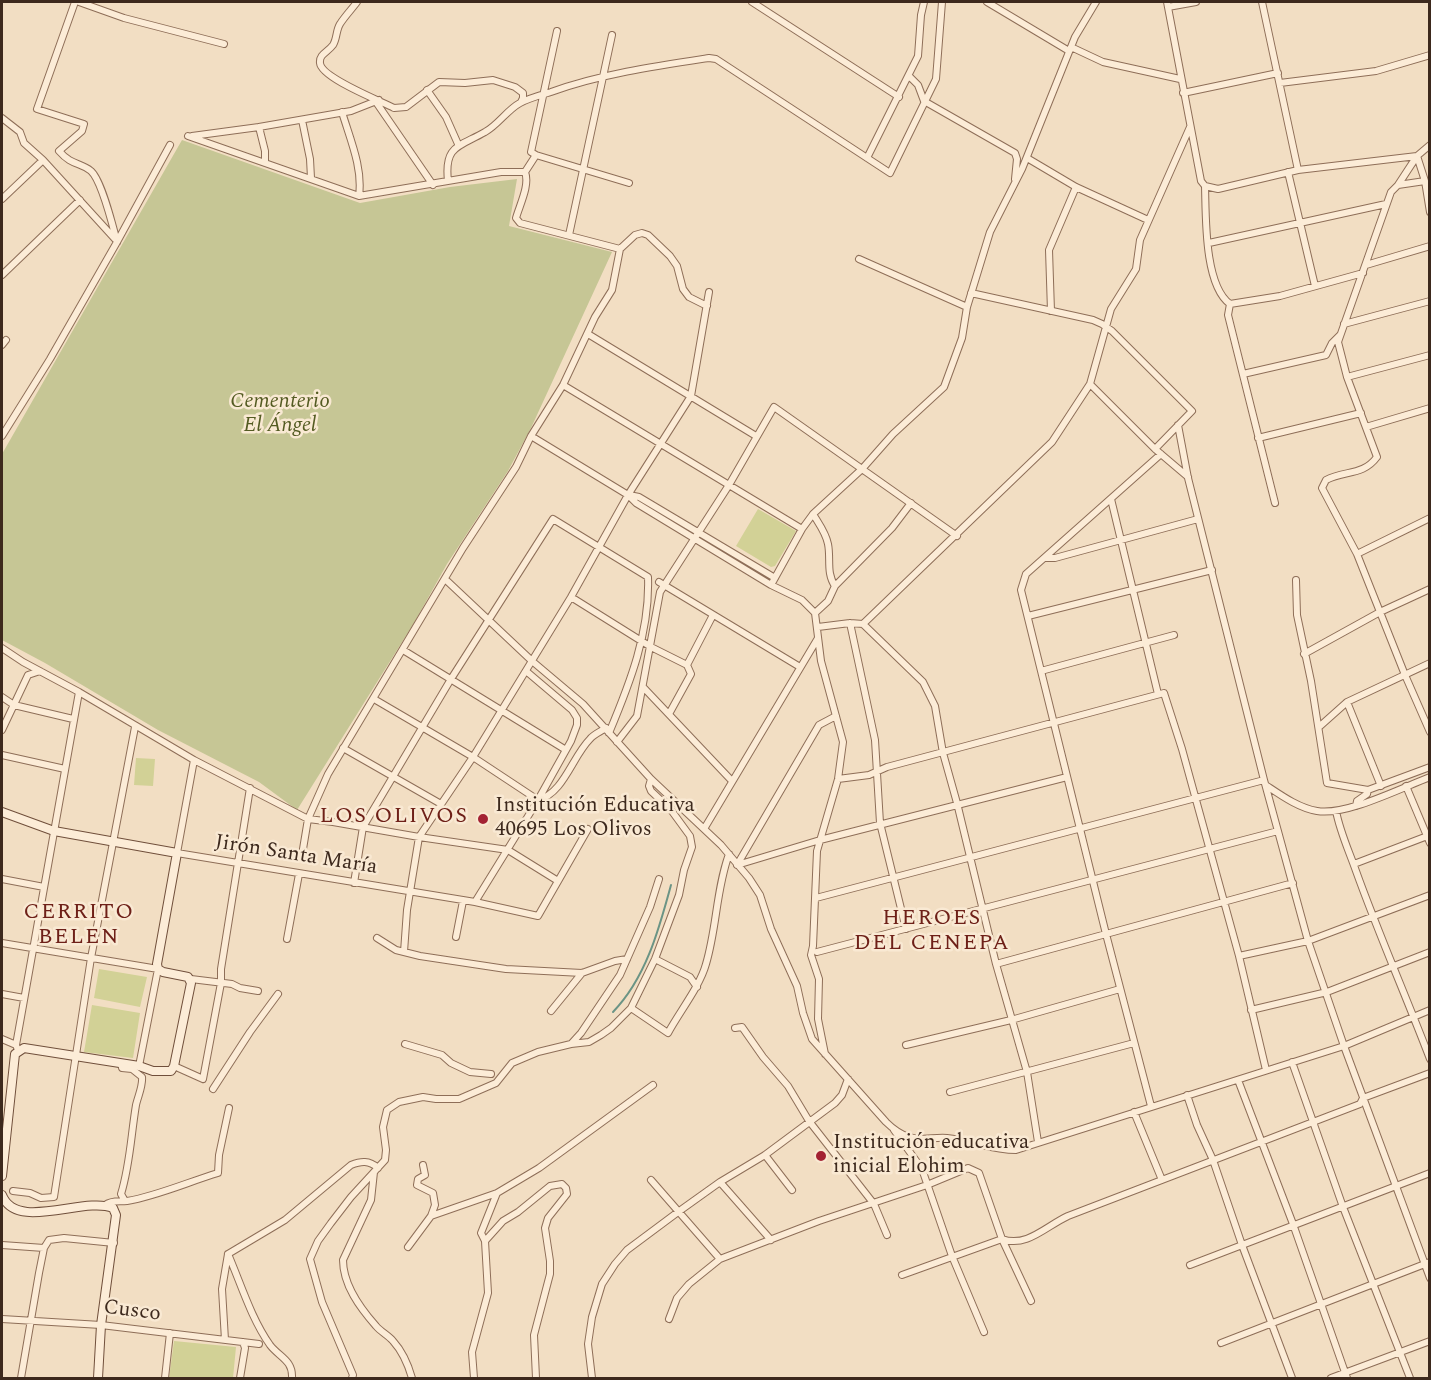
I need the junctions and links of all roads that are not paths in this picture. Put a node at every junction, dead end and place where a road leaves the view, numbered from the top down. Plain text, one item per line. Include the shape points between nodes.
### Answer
1 (77, 2) edge
2 (357, 2) edge
3 (752, 2) edge
4 (924, 2) edge
5 (942, 2) edge
6 (987, 2) edge
7 (1095, 2) edge
8 (1196, 2) edge
9 (1262, 2) edge
10 (1167, 4) edge
11 (557, 31) dead end
12 (612, 35) dead end
13 (224, 44) dead end
14 (1070, 49) junction
15 (1430, 55) edge
16 (1278, 73) junction
17 (909, 76) junction
18 (603, 77) junction
19 (1180, 79) junction
20 (1280, 83) junction
21 (427, 90) junction
22 (1183, 93) junction
23 (544, 94) junction
24 (898, 97) junction
25 (378, 101) junction
26 (924, 101) junction
27 (521, 102) junction
28 (342, 112) junction
29 (2, 120) edge
30 (302, 120) junction
31 (259, 127) junction
32 (1190, 127) junction
33 (458, 144) junction
34 (170, 145) dead end
35 (1430, 145) edge
36 (536, 155) junction
37 (1417, 156) junction
38 (867, 158) junction
39 (1027, 158) junction
40 (43, 159) junction
41 (265, 163) junction
42 (583, 169) junction
43 (1298, 170) junction
44 (525, 172) junction
45 (1288, 172) junction
46 (311, 178) junction
47 (448, 181) junction
48 (1425, 182) junction
49 (629, 183) dead end
50 (1015, 183) junction
51 (433, 185) junction
52 (1398, 185) junction
53 (1205, 186) junction
54 (1076, 187) junction
55 (359, 196) junction
56 (2, 199) edge
57 (80, 200) junction
58 (1386, 204) junction
59 (1430, 212) edge
60 (1148, 220) junction
61 (1298, 223) junction
62 (568, 235) junction
63 (117, 242) junction
64 (1209, 243) junction
65 (1430, 246) edge
66 (620, 249) junction
67 (859, 259) dead end
68 (1366, 265) junction
69 (1363, 273) junction
70 (2, 275) edge
71 (1315, 286) junction
72 (709, 292) dead end
73 (971, 293) junction
74 (1430, 301) edge
75 (1230, 304) junction
76 (707, 306) junction
77 (967, 307) junction
78 (1052, 311) junction
79 (1344, 324) junction
80 (1105, 326) junction
81 (588, 334) junction
82 (1340, 334) junction
83 (1430, 355) edge
84 (1242, 374) junction
85 (1347, 377) junction
86 (1090, 384) junction
87 (563, 385) junction
88 (691, 396) junction
89 (1430, 408) edge
90 (1361, 413) junction
91 (1178, 425) junction
92 (1366, 427) junction
93 (2, 436) edge
94 (531, 436) junction
95 (756, 436) junction
96 (1258, 438) junction
97 (662, 443) junction
98 (1158, 452) junction
99 (862, 469) junction
100 (1188, 478) junction
101 (729, 485) junction
102 (628, 495) junction
103 (1111, 499) junction
104 (911, 503) junction
105 (1275, 503) dead end
106 (813, 514) junction
107 (1430, 518) edge
108 (1198, 519) junction
109 (802, 529) junction
110 (699, 531) junction
111 (957, 536) junction
112 (694, 538) junction
113 (1121, 540) junction
114 (598, 546) junction
115 (1357, 554) junction
116 (1045, 558) junction
117 (1212, 570) junction
118 (776, 578) junction
119 (446, 579) junction
120 (1296, 580) dead end
121 (662, 583) junction
122 (771, 585) junction
123 (835, 586) junction
124 (1430, 589) edge
125 (1133, 590) junction
126 (571, 597) junction
127 (1380, 612) junction
128 (815, 613) junction
129 (713, 615) junction
130 (1028, 616) junction
131 (490, 620) junction
132 (850, 623) junction
133 (863, 624) junction
134 (818, 627) junction
135 (1174, 635) dead end
136 (819, 637) junction
137 (643, 641) junction
138 (1146, 643) junction
139 (651, 647) junction
140 (2, 648) edge
141 (403, 650) junction
142 (1304, 654) junction
143 (532, 661) junction
144 (1430, 663) edge
145 (687, 665) junction
146 (800, 667) junction
147 (40, 671) junction
148 (525, 671) junction
149 (1041, 671) junction
150 (1404, 675) junction
151 (451, 679) junction
152 (643, 687) junction
153 (79, 692) junction
154 (1158, 694) junction
155 (2, 697) edge
156 (374, 699) junction
157 (1347, 702) junction
158 (14, 705) junction
159 (501, 710) junction
160 (669, 714) junction
161 (836, 716) junction
162 (73, 719) junction
163 (1054, 723) junction
164 (135, 727) junction
165 (421, 728) junction
166 (1319, 728) junction
167 (2, 730) edge
168 (608, 730) junction
169 (1430, 732) edge
170 (616, 741) junction
171 (343, 748) junction
172 (566, 750) junction
173 (943, 753) junction
174 (2, 755) edge
175 (473, 757) junction
176 (194, 760) junction
177 (1430, 767) edge
178 (65, 769) junction
179 (878, 771) junction
180 (392, 776) junction
181 (1067, 777) junction
182 (1430, 777) edge
183 (651, 779) junction
184 (838, 779) junction
185 (732, 781) junction
186 (1265, 783) junction
187 (1381, 786) junction
188 (1406, 786) junction
189 (250, 788) junction
190 (1368, 790) junction
191 (1195, 798) junction
192 (538, 800) junction
193 (957, 803) junction
194 (441, 804) junction
195 (1356, 806) junction
196 (1336, 811) junction
197 (2, 812) edge
198 (308, 819) junction
199 (880, 824) junction
200 (363, 827) junction
201 (1080, 828) junction
202 (588, 829) dead end
203 (704, 829) junction
204 (54, 831) junction
205 (1278, 831) junction
206 (1428, 835) edge
207 (419, 837) junction
208 (820, 840) junction
209 (114, 842) junction
210 (1430, 843) edge
211 (1210, 849) junction
212 (508, 850) junction
213 (177, 853) junction
214 (729, 854) junction
215 (302, 855) dead end
216 (969, 857) junction
217 (238, 863) junction
218 (1354, 864) junction
219 (737, 865) junction
220 (299, 874) junction
221 (894, 877) junction
222 (2, 879) edge
223 (659, 879) dead end
224 (1093, 880) junction
225 (558, 881) junction
226 (354, 883) junction
227 (1293, 883) junction
228 (45, 887) junction
229 (410, 891) junction
230 (1430, 895) edge
231 (816, 898) junction
232 (463, 901) junction
233 (475, 902) junction
234 (1224, 902) junction
235 (982, 910) junction
236 (1372, 915) junction
237 (906, 929) junction
238 (1106, 934) junction
239 (456, 937) dead end
240 (377, 938) dead end
241 (287, 939) dead end
242 (1308, 941) junction
243 (2, 943) edge
244 (33, 949) junction
245 (404, 952) junction
246 (818, 952) dead end
247 (1430, 952) edge
248 (1239, 956) junction
249 (92, 958) junction
250 (627, 959) junction
251 (655, 959) junction
252 (996, 964) junction
253 (1394, 965) junction
254 (158, 969) junction
255 (582, 974) junction
256 (191, 979) junction
257 (221, 983) junction
258 (697, 987) junction
259 (1120, 989) junction
260 (258, 992) dead end
261 (1327, 992) junction
262 (2, 994) edge
263 (278, 994) dead end
264 (24, 998) junction
265 (631, 1008) junction
266 (1251, 1010) junction
267 (1430, 1010) edge
268 (551, 1011) dead end
269 (1413, 1016) junction
270 (1011, 1020) junction
271 (735, 1028) dead end
272 (2, 1039) edge
273 (1134, 1043) junction
274 (405, 1044) dead end
275 (571, 1044) junction
276 (906, 1045) dead end
277 (1344, 1046) junction
278 (17, 1047) junction
279 (825, 1055) junction
280 (76, 1056) junction
281 (1430, 1059) edge
282 (1292, 1062) junction
283 (121, 1063) junction
284 (139, 1066) junction
285 (174, 1066) junction
286 (1266, 1070) junction
287 (1026, 1072) junction
288 (1430, 1073) edge
289 (491, 1074) dead end
290 (848, 1079) junction
291 (1238, 1080) junction
292 (653, 1085) dead end
293 (213, 1089) dead end
294 (950, 1092) dead end
295 (1187, 1095) junction
296 (1364, 1098) junction
297 (1151, 1106) junction
298 (229, 1108) dead end
299 (1134, 1112) junction
300 (809, 1121) junction
301 (1315, 1122) junction
302 (894, 1130) junction
303 (1038, 1142) junction
304 (1262, 1142) junction
305 (765, 1155) junction
306 (1213, 1160) junction
307 (423, 1165) dead end
308 (375, 1168) junction
309 (1430, 1173) edge
310 (2, 1176) edge
311 (651, 1180) dead end
312 (1162, 1180) junction
313 (720, 1182) junction
314 (927, 1185) junction
315 (1395, 1186) junction
316 (792, 1190) dead end
317 (13, 1191) dead end
318 (497, 1193) junction
319 (2, 1195) edge
320 (125, 1201) junction
321 (874, 1204) junction
322 (105, 1205) junction
323 (1343, 1207) junction
324 (678, 1212) junction
325 (430, 1216) junction
326 (1293, 1224) junction
327 (887, 1235) dead end
328 (771, 1239) junction
329 (1002, 1239) junction
330 (485, 1241) junction
331 (114, 1243) junction
332 (2, 1245) edge
333 (1242, 1245) junction
334 (408, 1247) dead end
335 (45, 1248) junction
336 (228, 1254) junction
337 (952, 1256) junction
338 (720, 1259) junction
339 (1427, 1263) edge
340 (1190, 1265) dead end
341 (902, 1275) dead end
342 (1430, 1278) edge
343 (1373, 1284) junction
344 (1031, 1301) dead end
345 (1320, 1305) junction
346 (2, 1318) edge
347 (669, 1319) dead end
348 (30, 1321) junction
349 (1272, 1323) junction
350 (102, 1325) junction
351 (984, 1332) dead end
352 (170, 1334) junction
353 (225, 1340) junction
354 (1430, 1341) edge
355 (243, 1342) junction
356 (1221, 1342) dead end
357 (259, 1344) dead end
358 (1400, 1352) junction
359 (1346, 1376) edge
360 (21, 1378) edge
361 (98, 1378) edge
362 (165, 1378) edge
363 (240, 1378) edge
364 (292, 1378) edge
365 (352, 1378) edge
366 (412, 1378) edge
367 (474, 1378) edge
368 (536, 1378) edge
369 (591, 1378) edge
370 (1292, 1378) edge
371 (1331, 1378) edge
372 (1410, 1378) edge

1 - 13 street
1 - 63 street via 37,109 84,124 82,132 59,151 67,160 91,171
2 - 25 street via 340,24 334,43 322,54 321,68
3 - 24 street
4 - 17 street via 918,56
5 - 26 street via 936,79
6 - 14 street
7 - 14 street
8 - 10 street
9 - 16 street
10 - 19 street
11 - 23 street
12 - 18 street
14 - 19 street via 1103,62
14 - 39 street
15 - 20 street via 1376,71
16 - 20 street
16 - 22 street
17 - 24 street
17 - 26 street
18 - 23 street
18 - 38 street via 716,59
18 - 42 street
19 - 22 street
20 - 43 street
21 - 25 street via 401,109
21 - 27 street via 439,82 493,80 523,93
21 - 33 street via 446,117
22 - 32 street
23 - 27 street
23 - 36 street via 531,152
24 - 38 street
25 - 28 street
25 - 51 street
26 - 38 street via 890,173
26 - 50 street via 1015,153
27 - 33 street via 487,131
28 - 30 street
28 - 55 street via 357,161
29 - 40 street via 20,132 24,143
30 - 31 street
30 - 46 street
31 - 41 street
31 - 41 street via 188,136
32 - 53 street
32 - 60 street
33 - 47 street via 451,151
34 - 63 street
35 - 37 street
36 - 42 street
36 - 44 street
37 - 43 street
37 - 48 street
37 - 52 street
39 - 50 street
39 - 54 street
40 - 56 street
40 - 57 street
41 - 46 street
42 - 49 street
42 - 62 street
43 - 45 street
44 - 47 street
44 - 62 street via 526,186 517,221
45 - 53 street via 1218,189
45 - 61 street
46 - 55 street
47 - 51 street
48 - 52 street
48 - 59 street
50 - 73 street via 990,232
51 - 55 street
52 - 58 street via 1390,192
53 - 64 street
54 - 60 street
54 - 78 street via 1049,250
57 - 63 street
57 - 70 street
58 - 61 street
58 - 68 street
60 - 80 street via 1140,240 1136,269
61 - 64 street
61 - 71 street
62 - 66 street
63 - 93 street
64 - 75 street via 1212,272
65 - 68 street
66 - 76 street via 635,234 648,235 674,261 689,297
66 - 81 street via 612,290
67 - 77 street
68 - 69 street
69 - 71 street
69 - 79 street
71 - 75 street
72 - 76 street
73 - 77 street
73 - 78 street
74 - 79 street
75 - 84 street via 1228,315
76 - 88 street
77 - 99 street via 962,338 944,387
78 - 80 street
79 - 82 street
80 - 86 street
80 - 91 street via 1192,411
81 - 87 street
81 - 88 street
82 - 84 street via 1326,355
82 - 85 street via 1338,342
83 - 85 street
84 - 96 street
85 - 90 street
86 - 98 street
86 - 111 street via 1052,442
87 - 94 street
87 - 97 street
88 - 95 street
88 - 97 street
89 - 92 street
90 - 92 street
90 - 96 street
91 - 98 street
91 - 100 street
92 - 115 street via 1377,457 1362,471 1326,480 1322,488
94 - 102 street
94 - 119 street via 516,468
95 - 99 street via 774,407
95 - 101 street
96 - 105 street
97 - 101 street
97 - 102 street
98 - 100 street
98 - 103 street
99 - 104 street
99 - 106 street
100 - 108 street
101 - 109 street
101 - 110 street
102 - 110 street via 639,497
102 - 112 street
102 - 114 street
103 - 113 street
103 - 116 street
104 - 111 street
104 - 123 street
106 - 109 street
106 - 123 street via 828,545 830,579
107 - 115 street
108 - 113 street
108 - 117 street
109 - 118 street
110 - 112 street
110 - 118 street
111 - 133 street
112 - 121 street
112 - 122 street
113 - 116 street
113 - 125 street
114 - 126 street
114 - 131 street via 553,519
114 - 137 street via 648,577
115 - 127 street
116 - 130 street via 1026,574 1021,590
117 - 125 street
117 - 186 street
118 - 122 street
119 - 131 street
119 - 141 street
120 - 142 street
121 - 129 street
121 - 139 street
122 - 128 street via 802,600
123 - 128 street via 828,601
124 - 127 street
125 - 130 street
125 - 138 street
126 - 137 street
126 - 143 street
127 - 142 street
127 - 150 street
128 - 134 street
129 - 145 street
129 - 146 street
130 - 149 street
131 - 143 street
131 - 151 street
132 - 133 street
132 - 134 street
132 - 179 street
133 - 173 street via 923,682 935,705
134 - 136 street
135 - 138 street
136 - 146 street
136 - 161 street via 821,661
137 - 139 street
137 - 168 street via 628,688
138 - 149 street
138 - 154 street
139 - 145 street
139 - 152 street
140 - 147 street
141 - 151 street
141 - 156 street
142 - 166 street
143 - 148 street
143 - 168 street
144 - 150 street
145 - 160 street via 691,674
146 - 185 street
147 - 153 street
147 - 158 street via 28,675
148 - 159 street
148 - 172 street via 577,718
149 - 163 street
150 - 157 street
150 - 169 street
151 - 159 street
151 - 165 street
152 - 160 street
152 - 170 street via 638,716
153 - 162 street
153 - 164 street
154 - 163 street
154 - 191 street via 1164,693
155 - 158 street
156 - 165 street
156 - 171 street
157 - 166 street
157 - 187 street
158 - 162 street
158 - 167 street
159 - 172 street
159 - 175 street
160 - 185 street
161 - 184 street via 843,742
161 - 219 street via 819,725
162 - 178 street
163 - 173 street
163 - 181 street
164 - 176 street
164 - 209 street
165 - 175 street
165 - 180 street
166 - 190 street via 1327,783
168 - 170 street
168 - 192 street via 588,740 558,786 547,798
170 - 183 street
171 - 180 street
171 - 198 street
172 - 192 street
173 - 179 street
173 - 193 street
174 - 178 street
175 - 192 street
175 - 194 street
176 - 189 street
176 - 213 street
177 - 187 street
178 - 204 street
179 - 184 street
179 - 199 street
180 - 194 street
180 - 200 street
181 - 193 street
181 - 201 street
182 - 188 street
183 - 203 street
183 - 251 street via 651,791 671,810 690,836 692,847
184 - 208 street
185 - 203 street
186 - 191 street
186 - 196 street via 1286,799 1310,809
186 - 205 street
187 - 190 street
188 - 195 street
188 - 206 street
189 - 198 street
189 - 217 street
190 - 195 street
191 - 201 street
191 - 211 street
192 - 212 street
193 - 199 street
193 - 216 street
194 - 207 street
195 - 196 street
196 - 218 street
197 - 204 street
198 - 200 street
198 - 215 street
199 - 208 street
199 - 221 street
200 - 207 street
200 - 226 street
201 - 216 street
201 - 224 street
202 - 225 street
203 - 214 street
204 - 209 street
204 - 228 street
205 - 211 street
205 - 227 street
206 - 210 street
206 - 218 street
207 - 212 street
207 - 229 street
208 - 219 street
208 - 231 street
209 - 213 street
209 - 249 street
211 - 224 street
211 - 234 street
212 - 225 street
212 - 233 street
213 - 217 street, Jirón Santa María
213 - 254 street
214 - 219 street
214 - 258 street via 718,890 706,965
216 - 221 street
216 - 235 street
217 - 220 street, Jirón Santa María
217 - 257 street
218 - 236 street
219 - 279 street via 760,895 797,986 812,1039
220 - 226 street, Jirón Santa María
220 - 241 street
221 - 231 street
221 - 237 street
222 - 228 street
223 - 250 street
224 - 235 street
224 - 238 street
225 - 233 street, Jirón Santa María via 538,916
226 - 229 street, Jirón Santa María
227 - 234 street
227 - 242 street
228 - 244 street
229 - 232 street, Jirón Santa María
229 - 245 street
230 - 236 street
231 - 279 street via 811,955 819,979 818,1018
232 - 233 street, Jirón Santa María
232 - 239 street
234 - 238 street
234 - 248 street
235 - 237 street
235 - 252 street
236 - 242 street
236 - 253 street
237 - 246 street
238 - 252 street
238 - 259 street
240 - 245 street
242 - 248 street
242 - 261 street
243 - 244 street
244 - 249 street
244 - 264 street
245 - 255 street via 506,969
247 - 253 street
248 - 266 street
249 - 254 street
249 - 280 street
250 - 255 street
250 - 275 street via 610,992
251 - 258 street via 690,977
251 - 265 street
252 - 270 street
253 - 261 street
253 - 269 street
254 - 256 street
254 - 284 street
255 - 268 street
256 - 257 street
256 - 285 street
257 - 260 street
257 - 285 street via 203,1079
258 - 265 street via 668,1033
259 - 270 street
259 - 273 street
261 - 266 street
261 - 277 street
262 - 264 street
263 - 293 street
264 - 278 street
265 - 275 street via 589,1042
266 - 286 street
267 - 269 street
269 - 277 street
269 - 281 street
270 - 276 street
270 - 287 street
271 - 300 street via 742,1027 788,1086
272 - 278 street
273 - 287 street
273 - 297 street
274 - 289 street via 442,1055 470,1072
275 - 308 street via 538,1052 512,1064 496,1083 459,1099 423,1097 399,1101 387,1110 383,1127 387,1156
277 - 282 street
277 - 296 street
278 - 280 street
278 - 310 street
279 - 290 street
280 - 283 street
280 - 317 street via 54,1197
282 - 286 street
282 - 301 street
283 - 284 street
283 - 320 street via 122,1068 132,1069 142,1077 143,1083 122,1194
284 - 285 street via 166,1073
286 - 291 street
287 - 294 street
287 - 303 street
288 - 296 street
290 - 300 street via 835,1103
290 - 302 street
291 - 295 street
291 - 304 street
292 - 318 street via 539,1168
295 - 297 street
295 - 306 street
296 - 301 street via 1360,1104
296 - 315 street
297 - 299 street
298 - 320 street via 218,1173
299 - 303 street
299 - 312 street
300 - 305 street
300 - 321 street
301 - 304 street
301 - 323 street
302 - 303 street via 923,1140 947,1138 1004,1150
302 - 314 street via 922,1169
304 - 306 street
304 - 326 street
305 - 313 street
305 - 316 street
306 - 312 street
306 - 333 street
307 - 325 street via 425,1175 417,1185 433,1193 435,1205
308 - 336 street via 362,1161 351,1166 285,1220
308 - 365 street via 318,1241 310,1259
308 - 366 street via 371,1200 343,1260 343,1270 346,1283 377,1328 393,1340 406,1359
309 - 315 street
311 - 324 street
312 - 329 street via 1068,1216 1033,1238 1009,1242
313 - 324 street
313 - 328 street
314 - 321 street
314 - 329 street via 968,1168 979,1173
314 - 337 street
315 - 323 street
315 - 339 street
318 - 325 street
318 - 330 street via 481,1233
319 - 322 street via 8,1205 30,1213
320 - 322 street
321 - 327 street
321 - 328 street
322 - 331 street via 113,1208 116,1215
323 - 326 street
323 - 343 street
324 - 338 street
324 - 369 street via 627,1250 602,1284 588,1344
325 - 334 street
326 - 333 street
326 - 345 street
328 - 338 street
329 - 337 street
329 - 344 street
330 - 367 street via 488,1293 472,1352
330 - 368 street via 503,1221 550,1186 562,1184 566,1188 567,1194 545,1228 550,1274 534,1335
331 - 335 street via 54,1238
331 - 350 street
332 - 335 street
333 - 340 street
333 - 349 street
335 - 348 street
336 - 353 street via 222,1289
336 - 364 street via 270,1346 289,1363
337 - 341 street
337 - 351 street
338 - 347 street via 688,1284
339 - 342 street
339 - 343 street
343 - 345 street
343 - 358 street
345 - 349 street
345 - 359 street
346 - 348 street, Cusco
348 - 350 street, Cusco
348 - 360 street
349 - 356 street
349 - 370 street
350 - 352 street, Cusco
350 - 361 street
352 - 353 street, Cusco
352 - 362 street
353 - 355 street, Cusco
354 - 358 street
355 - 357 street, Cusco
355 - 363 street
358 - 359 street
358 - 372 street
359 - 371 street

